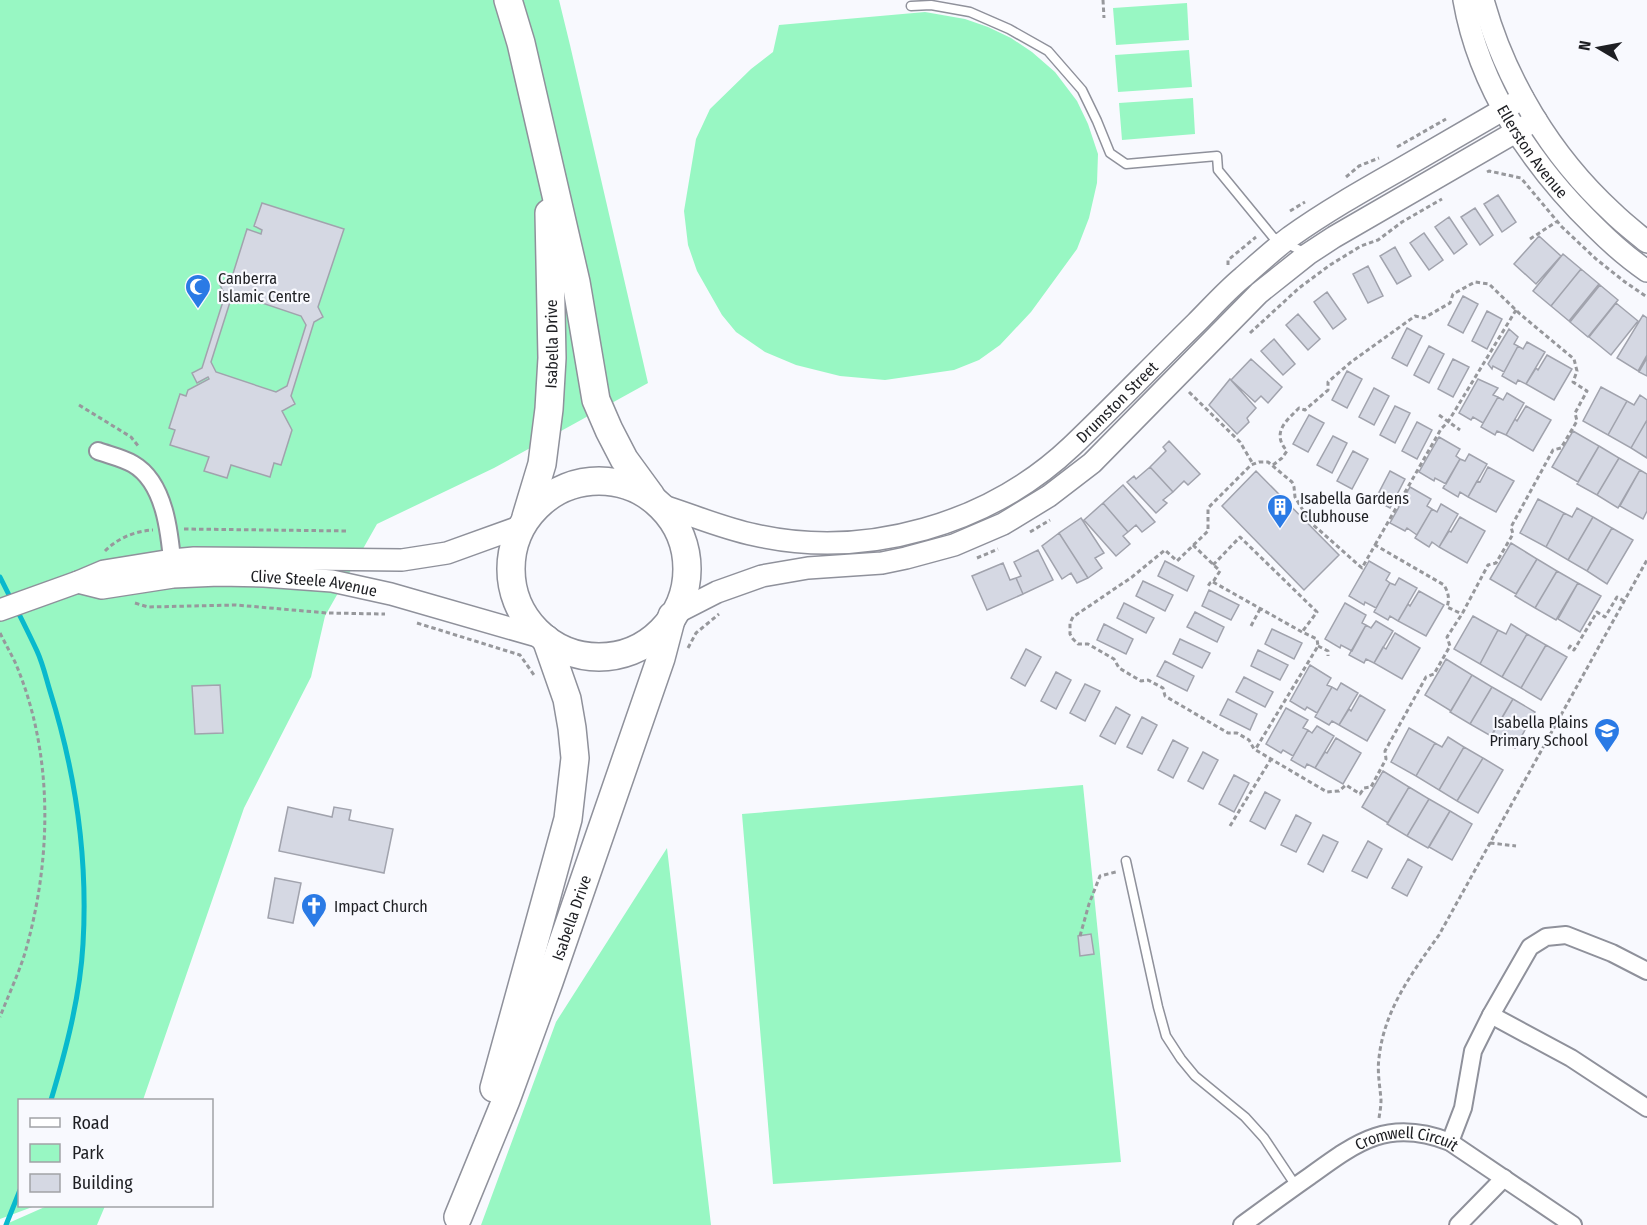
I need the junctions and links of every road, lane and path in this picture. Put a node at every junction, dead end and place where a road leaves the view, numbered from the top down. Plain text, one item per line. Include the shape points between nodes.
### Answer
1 (508, 0) edge
2 (1103, 0) edge
3 (1464, 0) edge
4 (1483, 0) edge
5 (911, 6) dead end
6 (1104, 18) dead end
7 (1523, 98) junction
8 (1504, 109) junction
9 (1454, 115) dead end
10 (1536, 120) junction
11 (1516, 131) junction
12 (1388, 152) dead end
13 (1378, 158) dead end
14 (548, 161) junction
15 (1486, 173) dead end
16 (1346, 177) dead end
17 (1448, 195) dead end
18 (1556, 222) junction
19 (1530, 239) dead end
20 (1284, 242) junction
21 (1647, 242) edge
22 (1308, 254) junction
23 (1647, 271) edge
24 (1647, 297) edge
25 (1516, 310) junction
26 (1248, 334) dead end
27 (1189, 392) dead end
28 (1439, 416) dead end
29 (1448, 422) junction
30 (1460, 430) dead end
31 (98, 451) dead end
32 (1253, 464) junction
33 (1273, 465) junction
34 (656, 503) junction
35 (523, 525) junction
36 (183, 529) dead end
37 (154, 530) dead end
38 (349, 531) dead end
39 (1193, 545) junction
40 (1375, 545) junction
41 (101, 555) dead end
42 (1647, 560) edge
43 (1213, 565) junction
44 (220, 566) junction
45 (173, 569) junction
46 (1213, 582) junction
47 (1207, 588) dead end
48 (130, 601) dead end
49 (1624, 601) junction
50 (1260, 609) junction
51 (0, 610) edge
52 (721, 612) dead end
53 (387, 614) dead end
54 (1462, 614) junction
55 (673, 615) junction
56 (409, 621) dead end
57 (1251, 626) dead end
58 (0, 633) edge
59 (1302, 633) junction
60 (545, 638) junction
61 (1571, 645) dead end
62 (1318, 646) junction
63 (685, 654) dead end
64 (1328, 656) dead end
65 (536, 678) dead end
66 (1256, 750) junction
67 (1271, 759) junction
68 (1230, 826) dead end
69 (1490, 843) junction
70 (1516, 846) dead end
71 (1127, 865) joint
72 (1080, 936) dead end
73 (1647, 971) edge
74 (1491, 1015) junction
75 (0, 1017) edge
76 (1647, 1108) edge
77 (1379, 1126) dead end
78 (1450, 1142) junction
79 (1504, 1178) junction
80 (1296, 1186) junction
81 (456, 1221) edge
82 (1242, 1225) edge
83 (1458, 1225) edge
84 (1573, 1225) edge

1 - 14 main road, Isabella Drive
2 - 6 path
3 - 8 street, Ellerston Avenue via 1481,62
4 - 7 street, Ellerston Avenue via 1498,46
5 - 20 lane via 931,5 970,12 1048,51 1082,90 1110,153 1126,164 1217,156 1218,170 1273,237
7 - 8 street, Drumston Street
7 - 10 street, Ellerston Avenue
8 - 11 street, Ellerston Avenue
8 - 20 street, Drumston Street via 1342,202
9 - 12 path
10 - 11 street, Drumston Street
10 - 21 street, Ellerston Avenue via 1592,192
11 - 22 street, Drumston Street
11 - 23 street, Ellerston Avenue via 1571,204
13 - 16 path
14 - 34 main road, Isabella Drive via 576,282 596,399 624,459
14 - 35 main road, Isabella Drive via 552,358 549,409 542,464
15 - 18 path via 1521,178
17 - 26 path via 1330,265
18 - 19 path
18 - 24 path via 1596,259
20 - 22 lane
20 - 34 street, Drumston Street via 1239,280 1071,448 1033,478 946,523 872,540 794,542 719,526
22 - 55 street, Drumston Street via 1260,293 1092,463 1003,524 954,545 906,558 762,576 717,592
25 - 29 path
25 - 33 path via 1489,284 1475,282 1424,318 1415,316 1335,375 1328,382 1328,390 1305,410 1299,408 1282,426 1282,446 1287,451
25 - 54 path via 1574,358 1577,371 1573,382 1587,391 1575,413 1577,421 1561,448 1553,450 1511,527 1513,534 1496,563 1488,565
27 - 32 path via 1240,442
28 - 29 path
29 - 30 path
29 - 40 path
31 - 45 street via 132,463 156,488 166,519
32 - 33 path
32 - 39 path via 1208,508 1208,531
33 - 40 path via 1292,482 1295,497 1310,522 1362,568
34 - 35 main road via 622,485 585,482 556,492
34 - 55 main road via 674,525 685,554 685,585
35 - 44 street, Clive Steele Avenue via 447,554 402,560
35 - 60 main road via 513,552 512,582 521,611
36 - 38 path
37 - 41 path via 128,535
39 - 43 path
39 - 66 path via 1177,561 1165,550 1077,614 1070,622 1070,634 1078,644 1088,644 1114,659 1119,668 1141,681 1148,680 1163,688 1165,696 1208,722 1250,740
40 - 54 path via 1444,585 1449,598 1447,607
42 - 49 path
43 - 46 path via 1220,571
43 - 59 path via 1240,537 1317,612
44 - 45 street, Clive Steele Avenue
44 - 60 street, Clive Steele Avenue via 264,576 332,581 391,594
45 - 51 street, Clive Steele Avenue via 102,588 78,582
46 - 47 path
46 - 50 path
48 - 53 path via 148,607 236,605
49 - 61 path via 1617,597 1605,617 1597,612 1574,650 1569,648
49 - 69 path
50 - 57 path
50 - 59 path
52 - 63 path via 696,633
54 - 67 path via 1447,637 1450,646 1434,675 1426,677 1385,751 1386,759 1371,787 1360,794 1346,785 1339,791 1327,792
55 - 60 main road via 653,638 626,653 611,656 580,655
55 - 81 main road, Isabella Drive via 549,982
56 - 65 path via 520,655
58 - 75 path via 30,706 39,747 45,833 39,893 24,955
59 - 62 path via 1317,639
60 - 81 main road, Isabella Drive via 573,728 575,758 568,819
62 - 64 path via 1328,651
62 - 66 path
66 - 67 path
67 - 68 path
69 - 70 path
69 - 77 path via 1439,935 1404,985 1388,1019 1378,1060
71 - 72 path via 1100,876
71 - 80 lane via 1166,1036 1195,1076 1264,1138
73 - 74 street via 1612,952 1566,935 1546,937 1530,947
74 - 76 street via 1571,1058
74 - 78 street via 1473,1051 1463,1108
78 - 79 street, Cromwell Circuit
78 - 80 street, Cromwell Circuit via 1410,1132 1369,1138
79 - 83 street
79 - 84 street, Cromwell Circuit
80 - 82 street, Cromwell Circuit

